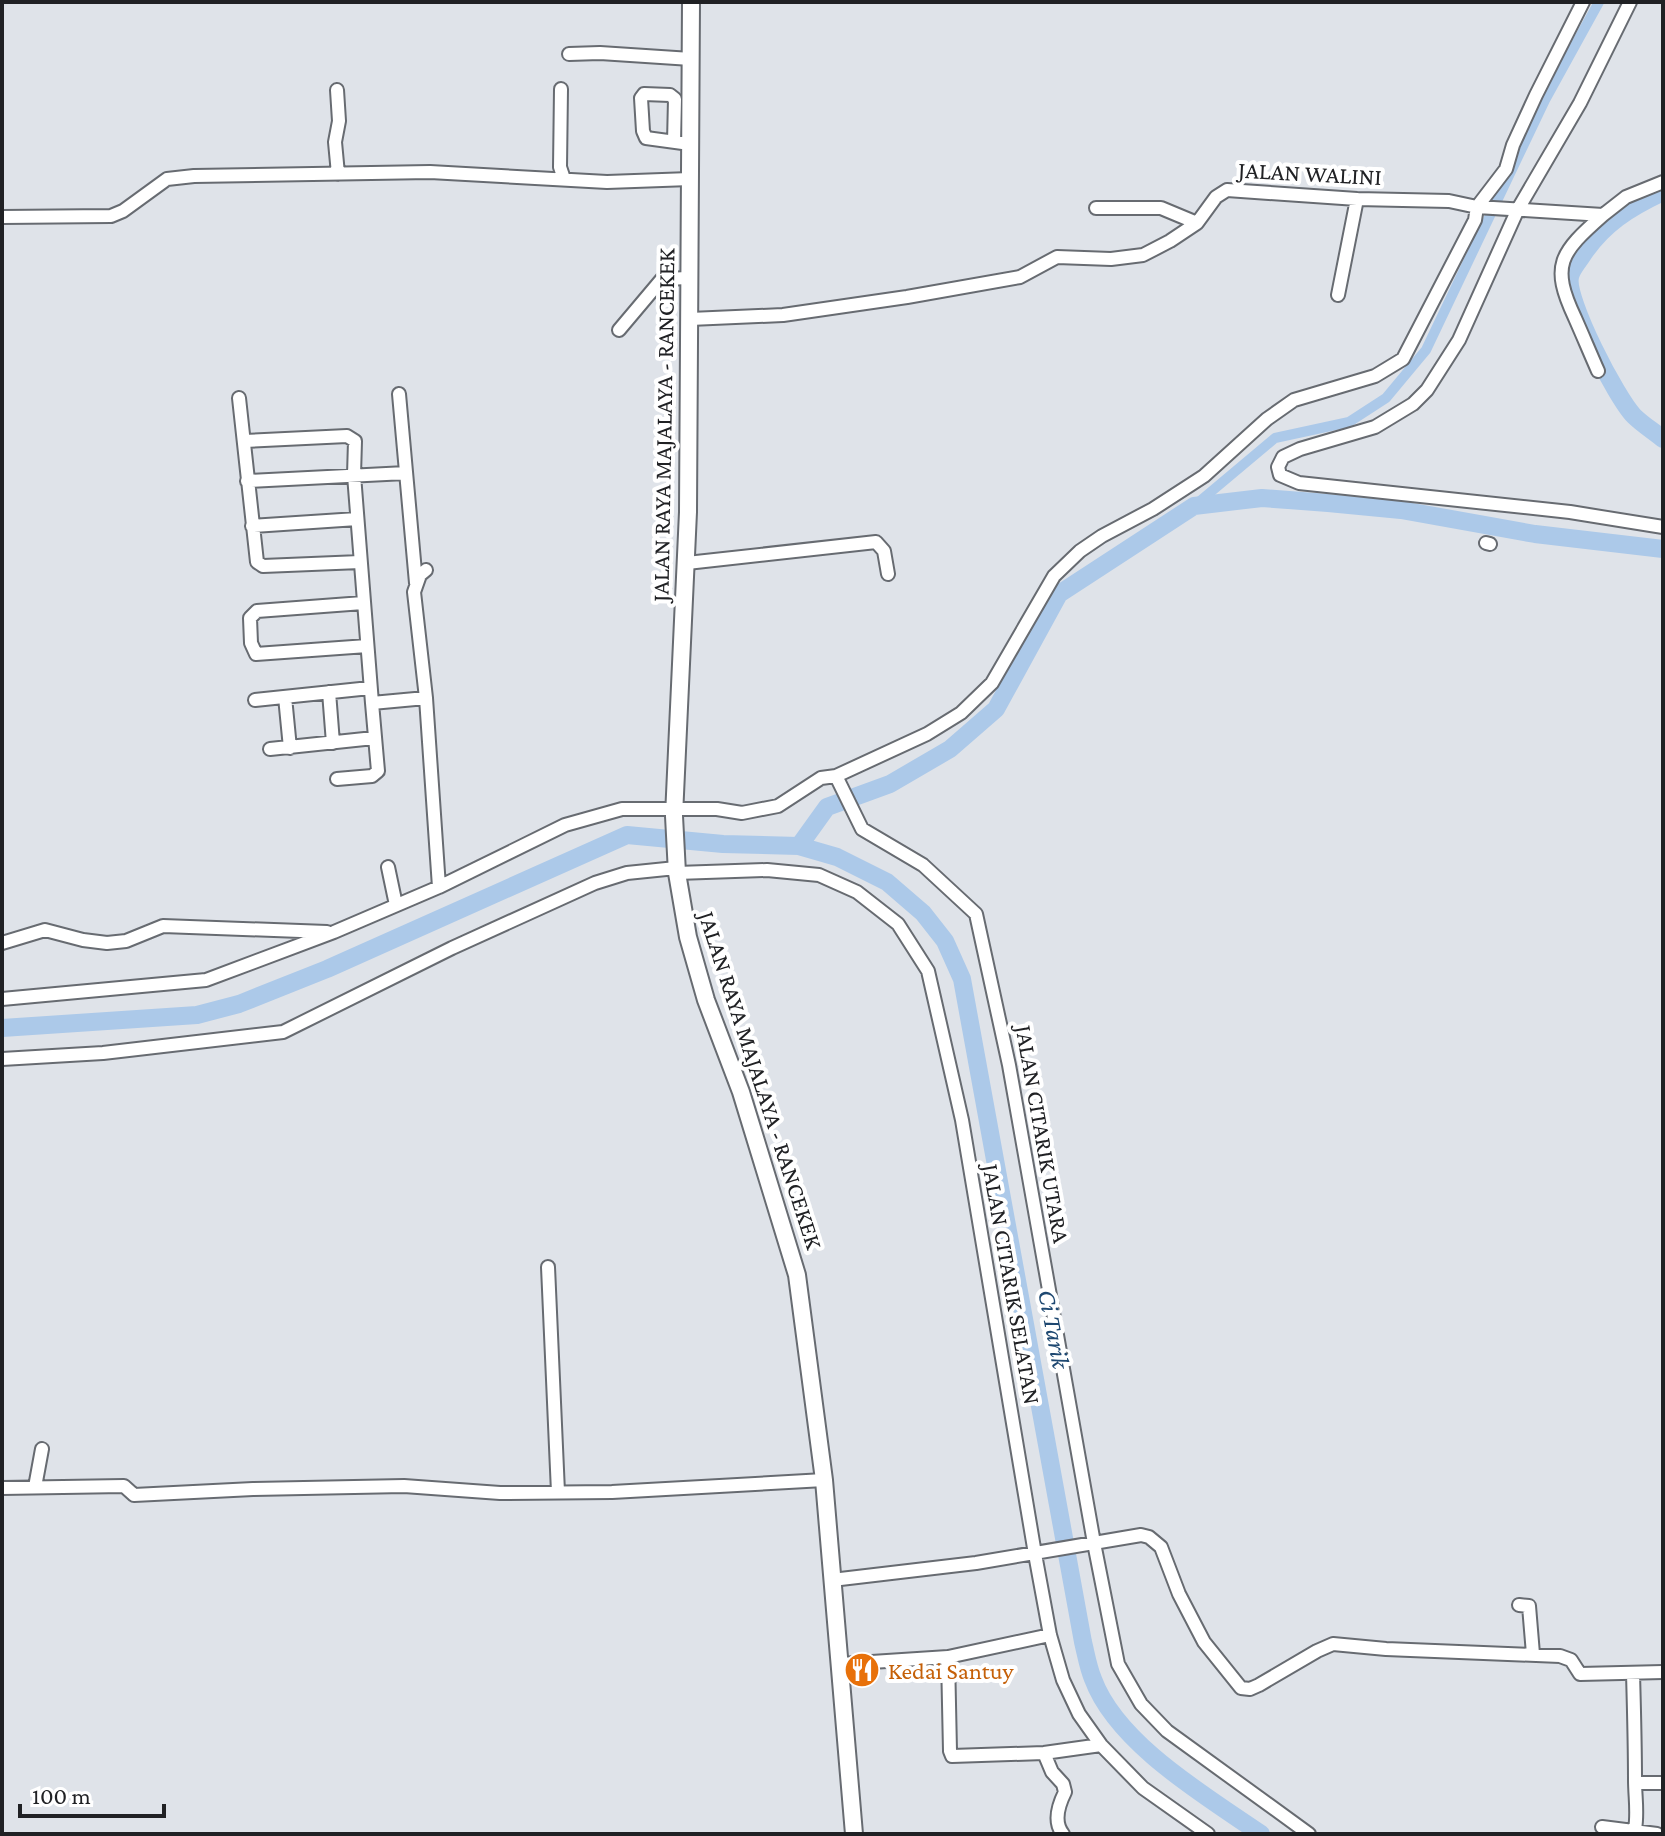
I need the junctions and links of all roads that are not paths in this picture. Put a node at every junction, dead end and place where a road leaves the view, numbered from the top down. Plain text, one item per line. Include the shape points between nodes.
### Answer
1 (691, 2) edge
2 (1583, 2) edge
3 (1630, 2) edge
4 (569, 54) dead end
5 (691, 59) junction
6 (561, 89) dead end
7 (337, 90) dead end
8 (682, 143) junction
9 (338, 174) junction
10 (564, 179) junction
11 (690, 179) junction
12 (1663, 182) edge
13 (1357, 199) junction
14 (1096, 208) dead end
15 (1479, 208) junction
16 (1515, 209) junction
17 (1603, 215) junction
18 (2, 217) edge
19 (1197, 223) junction
20 (689, 278) junction
21 (1338, 295) dead end
22 (690, 319) junction
23 (619, 330) dead end
24 (1598, 371) dead end
25 (399, 394) dead end
26 (239, 398) dead end
27 (244, 441) junction
28 (406, 473) junction
29 (354, 475) junction
30 (247, 481) junction
31 (357, 519) junction
32 (252, 526) junction
33 (1663, 527) edge
34 (360, 562) junction
35 (687, 563) junction
36 (426, 570) dead end
37 (888, 574) dead end
38 (416, 583) junction
39 (363, 603) junction
40 (367, 646) junction
41 (370, 688) junction
42 (329, 692) junction
43 (285, 697) junction
44 (426, 698) junction
45 (255, 700) dead end
46 (372, 703) junction
47 (374, 738) junction
48 (333, 743) junction
49 (290, 748) junction
50 (270, 749) dead end
51 (838, 778) junction
52 (337, 779) dead end
53 (674, 812) junction
54 (676, 865) junction
55 (388, 867) dead end
56 (439, 887) junction
57 (396, 905) junction
58 (334, 932) junction
59 (2, 943) edge
60 (2, 999) edge
61 (2, 1059) edge
62 (548, 1267) dead end
63 (42, 1449) dead end
64 (824, 1480) junction
65 (35, 1487) junction
66 (2, 1488) edge
67 (558, 1492) junction
68 (1092, 1543) junction
69 (1038, 1554) junction
70 (832, 1580) junction
71 (1519, 1605) dead end
72 (1050, 1635) junction
73 (1533, 1654) junction
74 (948, 1657) junction
75 (841, 1664) junction
76 (1663, 1672) edge
77 (1633, 1673) junction
78 (1101, 1745) junction
79 (1044, 1753) junction
80 (1635, 1783) junction
81 (1663, 1783) edge
82 (1602, 1827) dead end
83 (1635, 1829) junction
84 (854, 1834) edge
85 (1063, 1834) edge
86 (1208, 1834) edge
87 (1309, 1834) edge
88 (1657, 1834) edge

1 - 5 main road, JALAN RAYA MAJALAYA - RANCEKEK
2 - 15 street via 1506,169
3 - 16 street via 1580,103
4 - 5 street
5 - 8 main road, JALAN RAYA MAJALAYA - RANCEKEK
6 - 10 street
7 - 9 street
8 - 8 street via 675,99 644,94 644,135
8 - 11 main road, JALAN RAYA MAJALAYA - RANCEKEK
9 - 10 street via 430,172
9 - 18 street via 167,179 111,216
10 - 11 street
11 - 20 main road, JALAN RAYA MAJALAYA - RANCEKEK
12 - 17 street via 1626,197
13 - 15 street, JALAN WALINI via 1449,201
13 - 19 street, JALAN WALINI via 1227,190
13 - 21 street
14 - 19 street via 1161,208
15 - 16 street, JALAN WALINI
15 - 51 street via 1403,359 1375,376 1294,400 1204,476 1080,551 1054,576 992,683 961,713
16 - 17 street, JALAN WALINI
16 - 33 street via 1459,340 1427,390 1375,427 1283,457 1279,472 1299,483
17 - 24 street via 1569,249 1560,273 1562,291
19 - 22 street, JALAN WALINI via 1155,250 1131,258 1057,257 1020,277 783,315
20 - 22 main road, JALAN RAYA MAJALAYA - RANCEKEK
20 - 23 street via 662,279
22 - 35 main road, JALAN RAYA MAJALAYA - RANCEKEK
25 - 28 street
26 - 27 street
27 - 29 street via 352,437
27 - 30 street
28 - 29 street
28 - 38 street
29 - 30 street
29 - 31 street
30 - 32 street
31 - 32 street
31 - 34 street
32 - 34 street via 256,559 263,566
34 - 39 street
35 - 37 street via 876,542 884,551
35 - 53 main road, JALAN RAYA MAJALAYA - RANCEKEK
36 - 38 street
38 - 44 street
39 - 40 street
39 - 40 street via 257,611 250,618 251,643 256,654
40 - 41 street
41 - 42 street
41 - 46 street
42 - 43 street
42 - 48 street
43 - 45 street
43 - 49 street
44 - 46 street
44 - 56 street
46 - 47 street
47 - 48 street
47 - 52 street via 376,774
48 - 49 street
49 - 50 street
51 - 53 street via 821,778 778,806 742,813
51 - 68 street, JALAN CITARIK UTARA via 862,829 923,865 976,914 1009,1065
53 - 54 main road, JALAN RAYA MAJALAYA - RANCEKEK
53 - 56 street via 622,809 565,825
54 - 61 street, JALAN CITARIK SELATAN via 595,883 283,1032
54 - 64 main road, JALAN RAYA MAJALAYA - RANCEKEK via 706,1000 741,1092 797,1275
54 - 69 street, JALAN CITARIK SELATAN via 819,875 857,892 898,924 928,971 962,1120
55 - 57 street
56 - 57 street
57 - 58 street
58 - 59 street via 163,926 126,941 83,940 50,930
58 - 60 street via 193,983
62 - 67 street
63 - 65 street
64 - 67 street
64 - 70 main road, JALAN RAYA MAJALAYA - RANCEKEK
65 - 66 street
65 - 67 street via 124,1486 134,1495 404,1486
68 - 69 street
68 - 73 street via 1141,1535 1155,1541 1204,1642 1241,1688 1259,1685 1333,1644
68 - 87 street, JALAN CITARIK UTARA via 1118,1664 1141,1704 1196,1754
69 - 70 street
69 - 72 street, JALAN CITARIK SELATAN
70 - 75 main road, JALAN RAYA MAJALAYA - RANCEKEK
71 - 73 street via 1530,1607
72 - 74 street
72 - 78 street, JALAN CITARIK SELATAN via 1069,1695
73 - 77 street via 1571,1660 1580,1674
74 - 75 street
74 - 79 street via 952,1756
75 - 84 main road, JALAN RAYA MAJALAYA - RANCEKEK
76 - 77 street
77 - 80 street
78 - 79 street
78 - 86 street, JALAN CITARIK SELATAN via 1143,1788
79 - 85 street via 1064,1786 1058,1817
80 - 81 street
80 - 83 street
82 - 83 street
83 - 88 street

